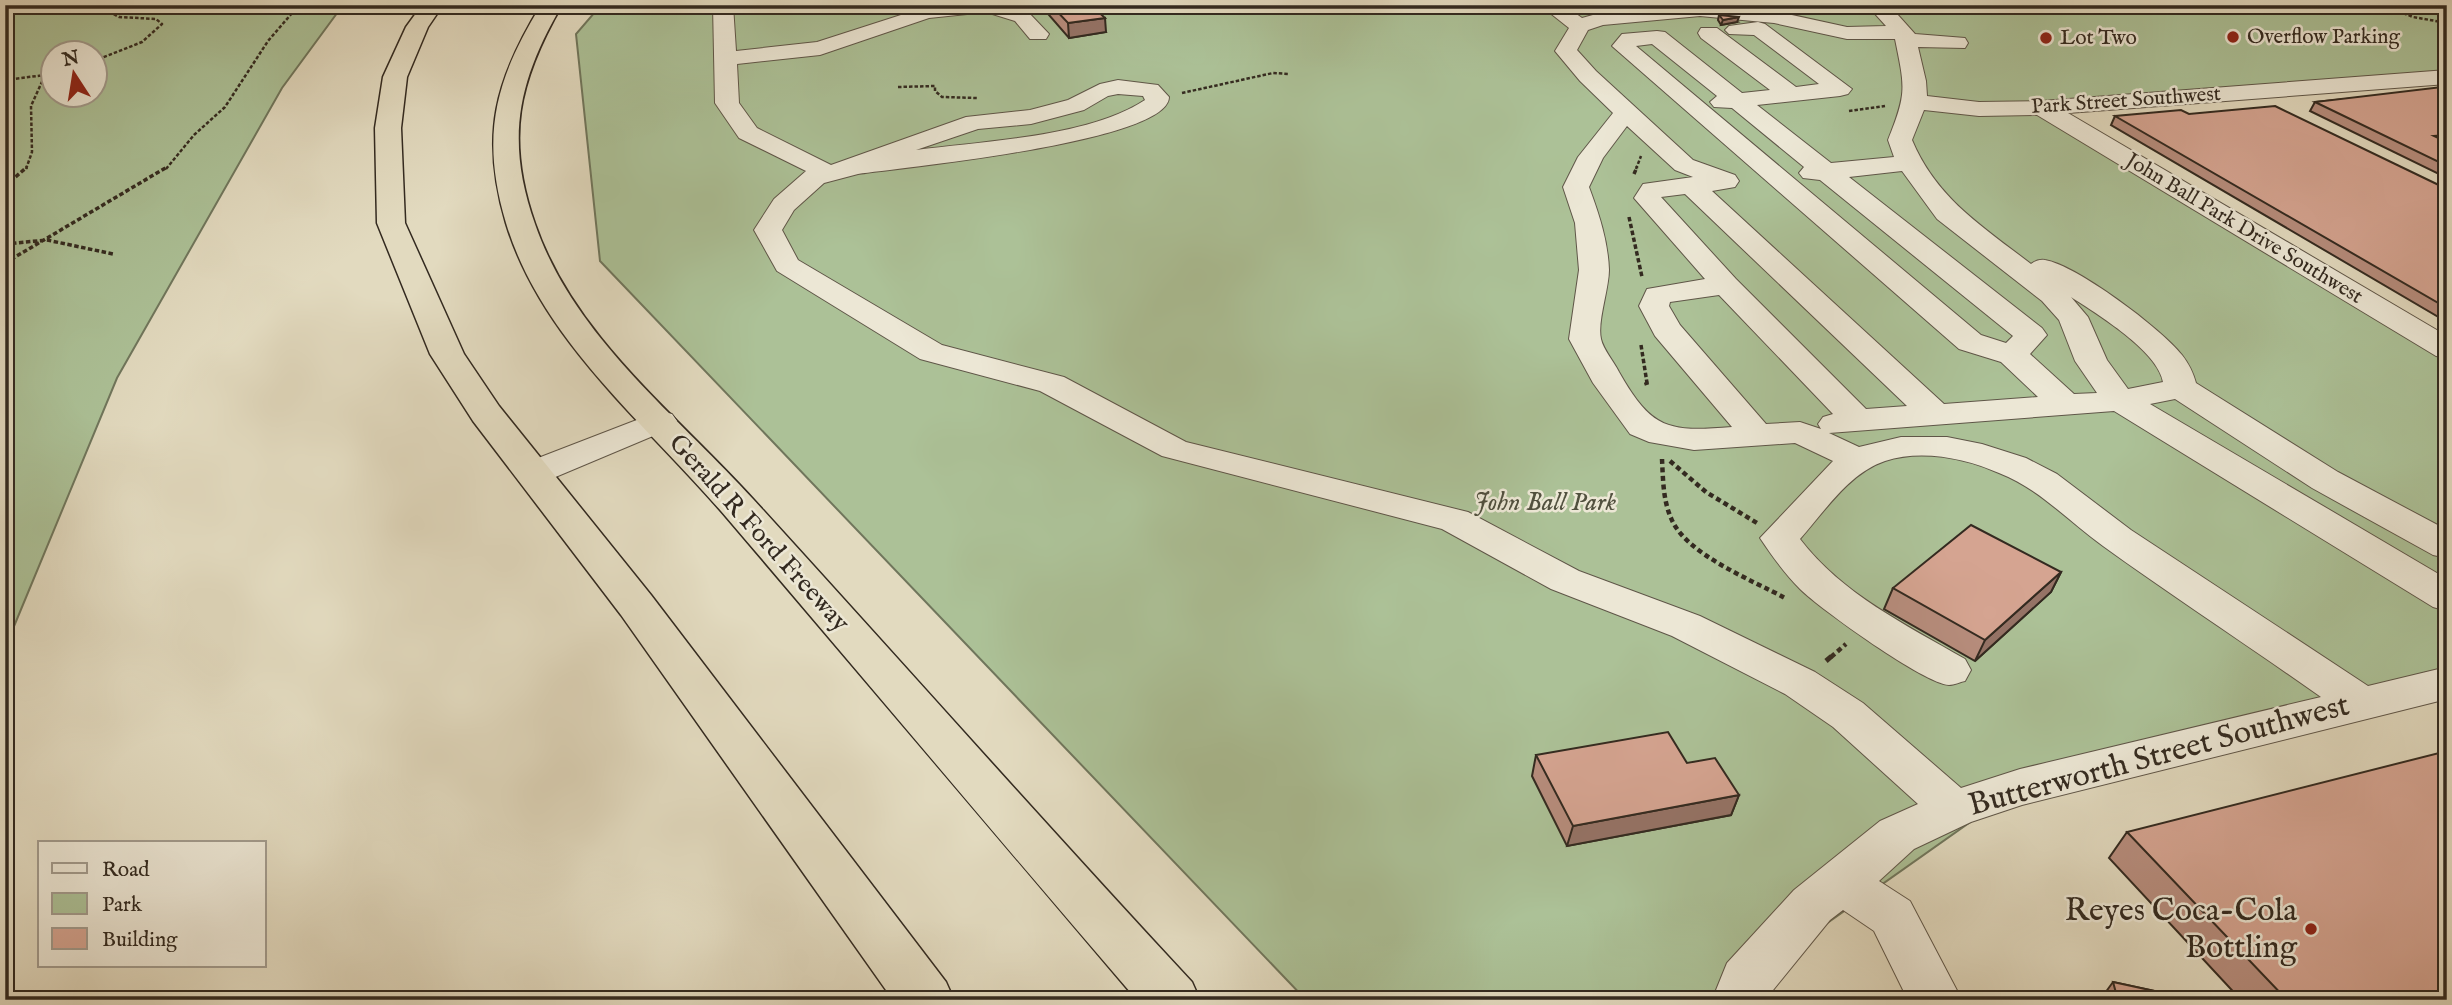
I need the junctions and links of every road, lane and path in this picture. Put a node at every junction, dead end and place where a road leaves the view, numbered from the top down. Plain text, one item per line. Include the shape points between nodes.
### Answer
1 (59, 5) edge
2 (77, 5) edge
3 (299, 5) edge
4 (433, 5) edge
5 (552, 5) edge
6 (723, 5) edge
7 (996, 5) edge
8 (1550, 5) edge
9 (1877, 5) edge
10 (2383, 5) edge
11 (988, 6) edge
12 (5, 13) edge
13 (2447, 23) edge
14 (1580, 26) junction
15 (1709, 33) junction
16 (1038, 34) dead end
17 (1657, 37) junction
18 (1907, 43) junction
19 (1957, 43) dead end
20 (108, 55) edge
21 (841, 63) dead end
22 (726, 71) junction
23 (1289, 74) dead end
24 (38, 76) edge
25 (2447, 77) edge
26 (5, 80) edge
27 (38, 92) edge
28 (2249, 93) junction
29 (1792, 95) junction
30 (1157, 97) joint
31 (1737, 101) junction
32 (1915, 102) junction
33 (1693, 106) junction
34 (2042, 108) junction
35 (1626, 112) junction
36 (2288, 112) edge
37 (1909, 163) junction
38 (1825, 172) junction
39 (815, 177) junction
40 (1774, 177) junction
41 (1726, 181) junction
42 (1691, 185) junction
43 (5, 186) edge
44 (47, 240) junction
45 (5, 244) edge
46 (1997, 250) junction
47 (114, 254) dead end
48 (5, 263) edge
49 (1726, 285) junction
50 (2447, 349) edge
51 (2012, 355) junction
52 (2180, 387) junction
53 (2120, 401) junction
54 (2065, 404) junction
55 (1936, 414) junction
56 (1858, 419) junction
57 (660, 421) junction
58 (1800, 432) junction
59 (1758, 436) junction
60 (1662, 454) dead end
61 (1856, 459) junction
62 (533, 473) junction
63 (2325, 480) junction
64 (2281, 496) junction
65 (2447, 547) edge
66 (2447, 597) edge
67 (1790, 601) dead end
68 (1842, 636) dead end
69 (1950, 670) dead end
70 (2447, 682) edge
71 (1800, 683) junction
72 (2361, 703) junction
73 (1954, 809) junction
74 (1842, 883) junction
75 (926, 1000) edge
76 (1172, 1000) edge
77 (1738, 1000) edge
78 (1936, 1000) edge

1 - 12 path
2 - 20 path via 102,8 119,17 156,19 162,24 142,41
3 - 44 path via 268,41 225,107 164,171
4 - 62 highway via 416,27 395,77 388,128 391,223 447,354
5 - 57 highway, Gerald R Ford Freeway via 513,83 507,128 511,184 521,224 560,306
6 - 22 street
7 - 11 street
8 - 14 street
9 - 18 street
10 - 13 path
11 - 16 street via 1022,17
11 - 22 street via 926,12 820,48
14 - 18 street via 1600,19 1700,10 1774,17
14 - 35 street via 1566,51
15 - 17 street
15 - 29 street
15 - 29 street via 1758,28 1840,89
17 - 31 street
17 - 33 street via 1630,40 1623,46
18 - 19 street
18 - 32 street
21 - 22 street
22 - 39 street via 727,103 748,133 821,169
23 - 30 path via 1273,73
24 - 26 path
25 - 28 street, Park Street Southwest
27 - 43 path via 30,108 34,153 22,175
28 - 34 street, Park Street Southwest
28 - 36 street
29 - 31 street
30 - 39 street via 1157,103 1136,117 1072,136 857,166
31 - 33 street
31 - 38 street
32 - 34 street, Park Street Southwest via 1979,109
32 - 37 street via 1900,140
33 - 40 street
34 - 50 street, John Ball Park Drive Southwest
35 - 41 street via 1684,165
35 - 59 street via 1591,157 1576,187 1589,223 1594,270 1585,338 1609,383 1642,427 1694,440
37 - 38 street
37 - 46 street via 1947,213
38 - 40 street
38 - 51 street via 2031,335
39 - 71 street via 783,205 768,230 787,265 930,352 1052,384 1174,449 1455,520 1565,580 1686,626
40 - 41 street
40 - 51 street via 1970,342
41 - 42 street
42 - 49 street via 1652,190 1647,198
42 - 55 street
44 - 45 path
44 - 47 path
44 - 48 path
46 - 52 street via 2086,292 2159,349 2176,370
46 - 53 street via 2073,317 2091,361
49 - 56 street
49 - 59 street via 1658,295 1654,306 1666,329
51 - 54 street
52 - 53 street
52 - 63 street
53 - 54 street
53 - 64 street
54 - 55 street
55 - 56 street
56 - 58 street
57 - 62 street
57 - 76 highway, Gerald R Ford Freeway
58 - 59 street
58 - 61 street
60 - 67 path via 1666,503 1676,529 1705,552
61 - 69 street via 1779,538 1794,561 1843,605
61 - 72 street via 1893,448 1939,447 1988,456 2035,475 2117,538
62 - 75 highway via 636,605
63 - 64 street
63 - 65 street
64 - 66 street
68 - 71 path via 1846,644
70 - 72 street, Butterworth Street Southwest
71 - 73 street via 1848,715
72 - 73 street, Butterworth Street Southwest via 2008,790
73 - 74 street, Butterworth Street Southwest via 1897,835
74 - 77 street, Butterworth Street Southwest via 1812,905 1746,980
74 - 78 street via 1892,916

